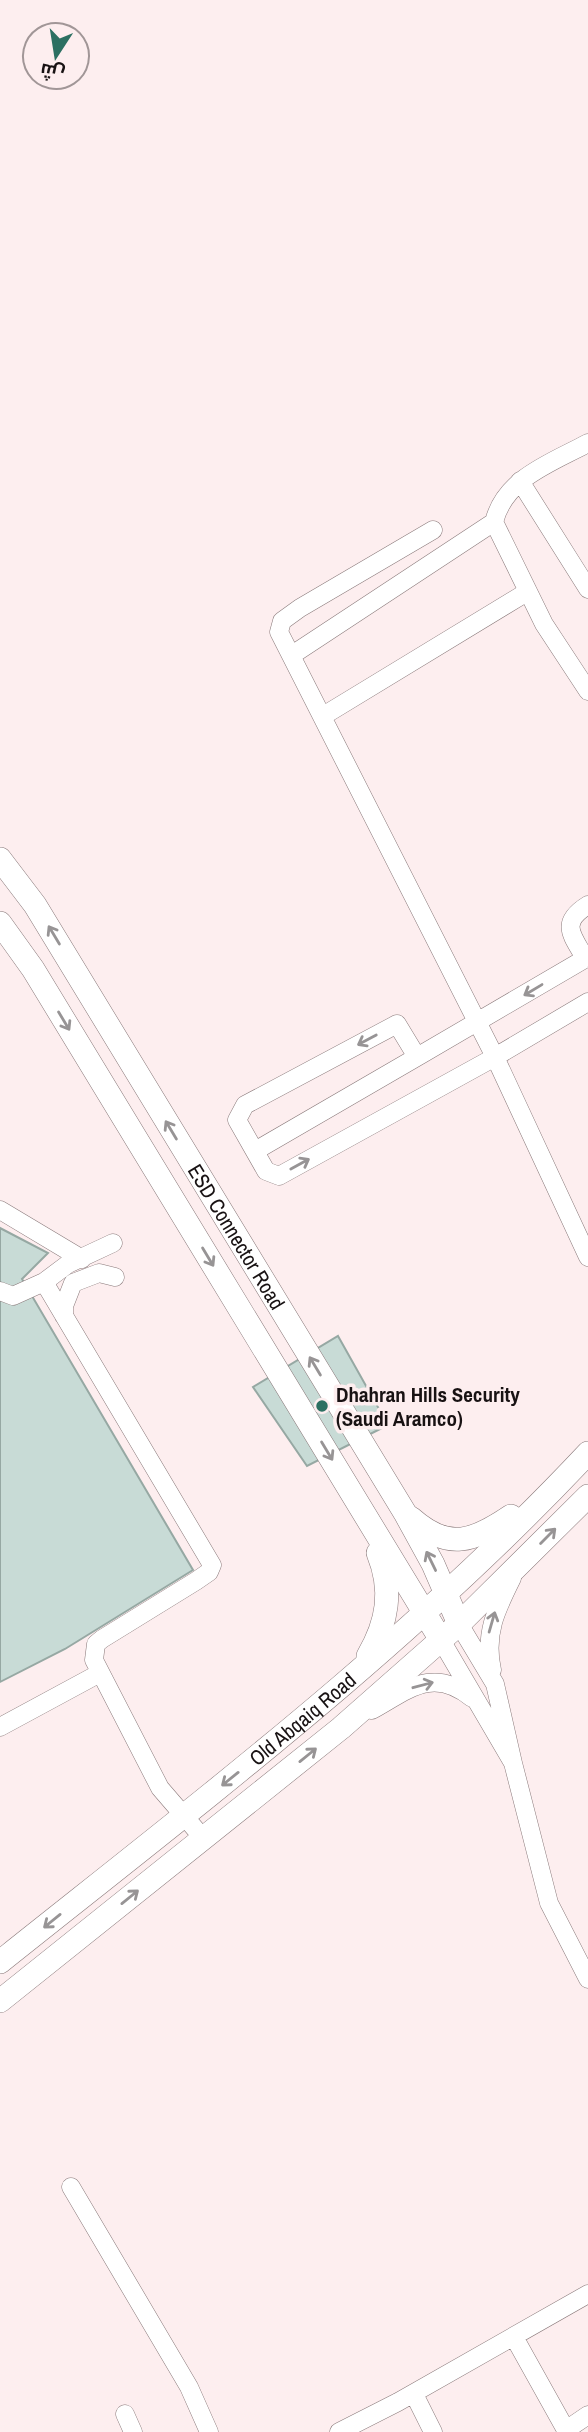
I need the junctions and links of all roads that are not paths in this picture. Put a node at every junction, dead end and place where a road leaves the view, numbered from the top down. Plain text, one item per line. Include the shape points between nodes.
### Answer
1 (588, 443) edge
2 (520, 481) junction
3 (494, 522) junction
4 (433, 530) dead end
5 (588, 589) edge
6 (527, 592) junction
7 (292, 655) junction
8 (588, 691) edge
9 (323, 716) junction
10 (0, 859) edge
11 (588, 905) edge
12 (0, 923) edge
13 (587, 958) edge
14 (588, 1002) edge
15 (477, 1023) junction
16 (417, 1057) junction
17 (495, 1057) junction
18 (255, 1151) junction
19 (213, 1199) junction
20 (0, 1210) edge
21 (184, 1216) junction
22 (0, 1220) edge
23 (588, 1257) edge
24 (75, 1261) junction
25 (0, 1276) edge
26 (44, 1282) junction
27 (4, 1291) edge
28 (64, 1316) junction
29 (588, 1453) edge
30 (560, 1483) junction
31 (588, 1496) edge
32 (357, 1501) junction
33 (405, 1513) junction
34 (518, 1565) junction
35 (445, 1593) junction
36 (424, 1613) junction
37 (459, 1624) junction
38 (442, 1640) junction
39 (100, 1673) junction
40 (349, 1681) junction
41 (495, 1684) junction
42 (478, 1703) junction
43 (0, 1727) edge
44 (341, 1728) junction
45 (513, 1763) junction
46 (183, 1816) junction
47 (203, 1839) junction
48 (0, 1962) edge
49 (588, 1979) edge
50 (0, 2001) edge
51 (71, 2187) dead end
52 (588, 2294) edge
53 (514, 2337) junction
54 (414, 2394) junction
55 (125, 2414) dead end
56 (588, 2414) edge
57 (373, 2424) edge
58 (566, 2431) edge
59 (133, 2432) edge
60 (209, 2432) edge
61 (338, 2432) edge
62 (433, 2432) edge

1 - 2 street
2 - 3 street via 505,495
2 - 5 street
3 - 6 street
3 - 7 street
4 - 7 street via 282,621 279,632
6 - 8 street
6 - 9 street
7 - 9 street
9 - 15 street
19 -> 10 main road, ESD Connector Road via 36,905
11 - 13 street via 571,921 569,931
12 -> 21 main road, ESD Connector Road
13 -> 15 street
14 - 17 street
15 - 16 street
15 - 17 street
16 - 18 street
16 -> 18 street via 397,1024 245,1105 237,1120
18 -> 17 street via 266,1171 279,1175
17 - 23 street
19 - 21 main road
33 -> 19 main road, ESD Connector Road
20 - 24 street
21 -> 32 main road, ESD Connector Road
22 - 24 street
24 - 26 street
24 - 28 street via 113,1243 110,1262 115,1277 99,1273 73,1283
25 - 27 street
26 - 27 street
26 - 28 street
28 - 39 street via 212,1565 209,1573 96,1644 94,1660
29 - 30 main road, Old Abqaiq Road
30 - 33 main road via 474,1538 443,1538
30 - 35 main road, Old Abqaiq Road
34 -> 31 main road, Old Abqaiq Road
32 - 36 main road, ESD Connector Road
32 - 40 main road via 386,1573 387,1600 378,1638
35 -> 33 main road, ESD Connector Road
34 - 37 main road, Old Abqaiq Road
41 -> 34 street via 488,1651 490,1625
35 - 36 main road, Old Abqaiq Road
35 - 37 main road, ESD Connector Road
36 - 38 main road, ESD Connector Road
36 - 40 main road, Old Abqaiq Road
37 - 38 main road, Old Abqaiq Road
37 - 41 street
38 - 42 street
38 - 44 main road, Old Abqaiq Road
39 - 43 street
39 - 46 street via 160,1788
40 -> 46 main road, Old Abqaiq Road
41 - 45 street
44 -> 42 street via 418,1684 432,1681 455,1686
42 - 45 street
47 -> 44 main road, Old Abqaiq Road
45 - 49 street via 549,1903
46 - 47 street
46 -> 48 main road, Old Abqaiq Road
50 -> 47 main road, Old Abqaiq Road
51 - 60 street via 189,2387
52 - 53 street
53 - 54 street
53 - 58 street
54 - 57 street
54 - 62 street
55 - 59 street
56 - 58 street
57 - 61 street

